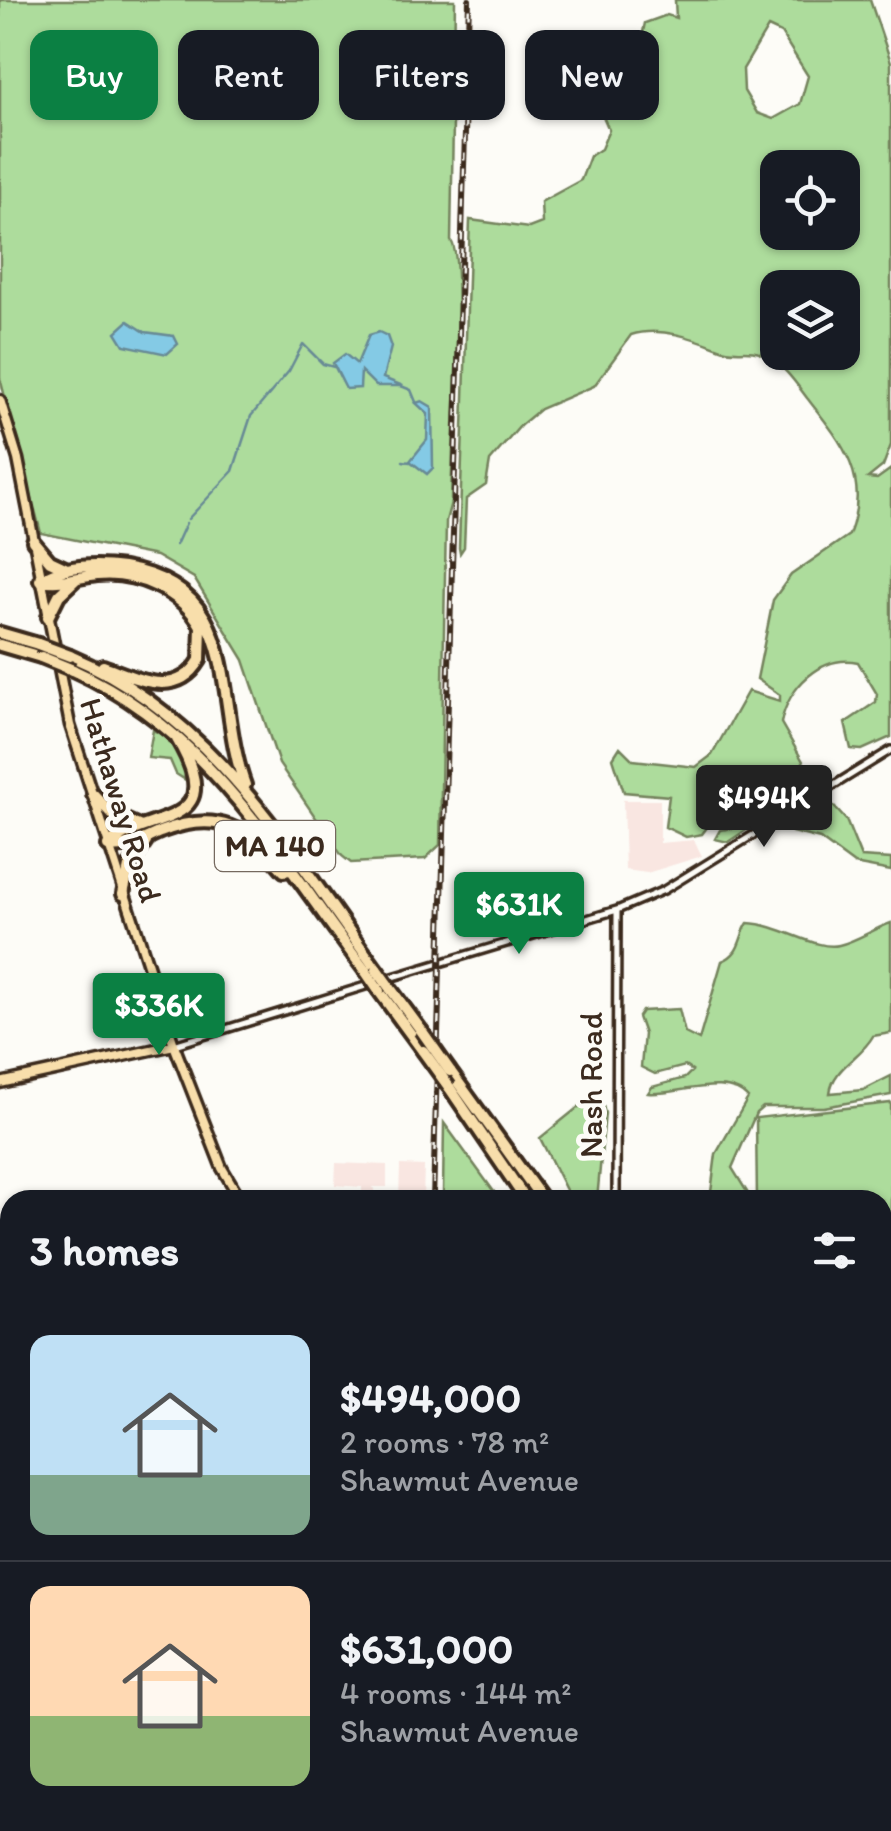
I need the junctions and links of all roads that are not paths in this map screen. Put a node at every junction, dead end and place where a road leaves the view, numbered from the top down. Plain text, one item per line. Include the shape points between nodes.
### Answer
1 (0, 400) edge
2 (33, 541) junction
3 (66, 568) junction
4 (77, 578) junction
5 (40, 580) junction
6 (48, 617) junction
7 (0, 633) edge
8 (0, 645) edge
9 (73, 661) junction
10 (171, 730) junction
11 (891, 750) edge
12 (93, 794) junction
13 (249, 795) junction
14 (147, 827) junction
15 (159, 833) junction
16 (108, 846) junction
17 (123, 894) junction
18 (319, 910) junction
19 (617, 910) junction
20 (372, 971) junction
21 (385, 989) junction
22 (174, 1045) junction
23 (0, 1084) edge
24 (235, 1190) edge
25 (519, 1190) edge
26 (536, 1190) edge
27 (616, 1190) edge

1 - 2 main road, Hathaway Road
2 - 3 highway
2 - 5 main road, Hathaway Road
3 - 5 highway
3 - 13 highway via 144,573 199,608 220,650 236,760
4 - 5 highway
4 - 6 highway
4 - 9 highway via 126,576 169,592 198,620 204,640 194,670 164,684
5 - 6 main road, Hathaway Road
6 - 12 main road, Hathaway Road
7 - 9 highway, MA 140, bridge
8 - 9 highway, MA 140, bridge
9 - 10 highway, MA 140
9 - 13 highway, MA 140 via 126,686 177,722
10 - 14 highway via 191,766 191,794 173,818
10 - 18 highway, MA 140 via 240,800
11 - 19 street via 715,861
12 - 14 highway via 118,818
12 - 16 main road, Hathaway Road
13 - 20 highway, MA 140
14 - 16 highway via 119,835
15 - 16 highway
15 - 17 highway via 132,859
15 - 18 highway via 200,822 236,827
16 - 17 main road, Hathaway Road
17 - 22 main road, Hathaway Road
18 - 20 highway, MA 140
19 - 22 street
19 - 27 street, Nash Road
20 - 21 highway, MA 140, bridge
21 - 25 highway, MA 140, bridge
21 - 26 highway, MA 140, bridge
22 - 23 main road
22 - 24 main road, Hathaway Road

